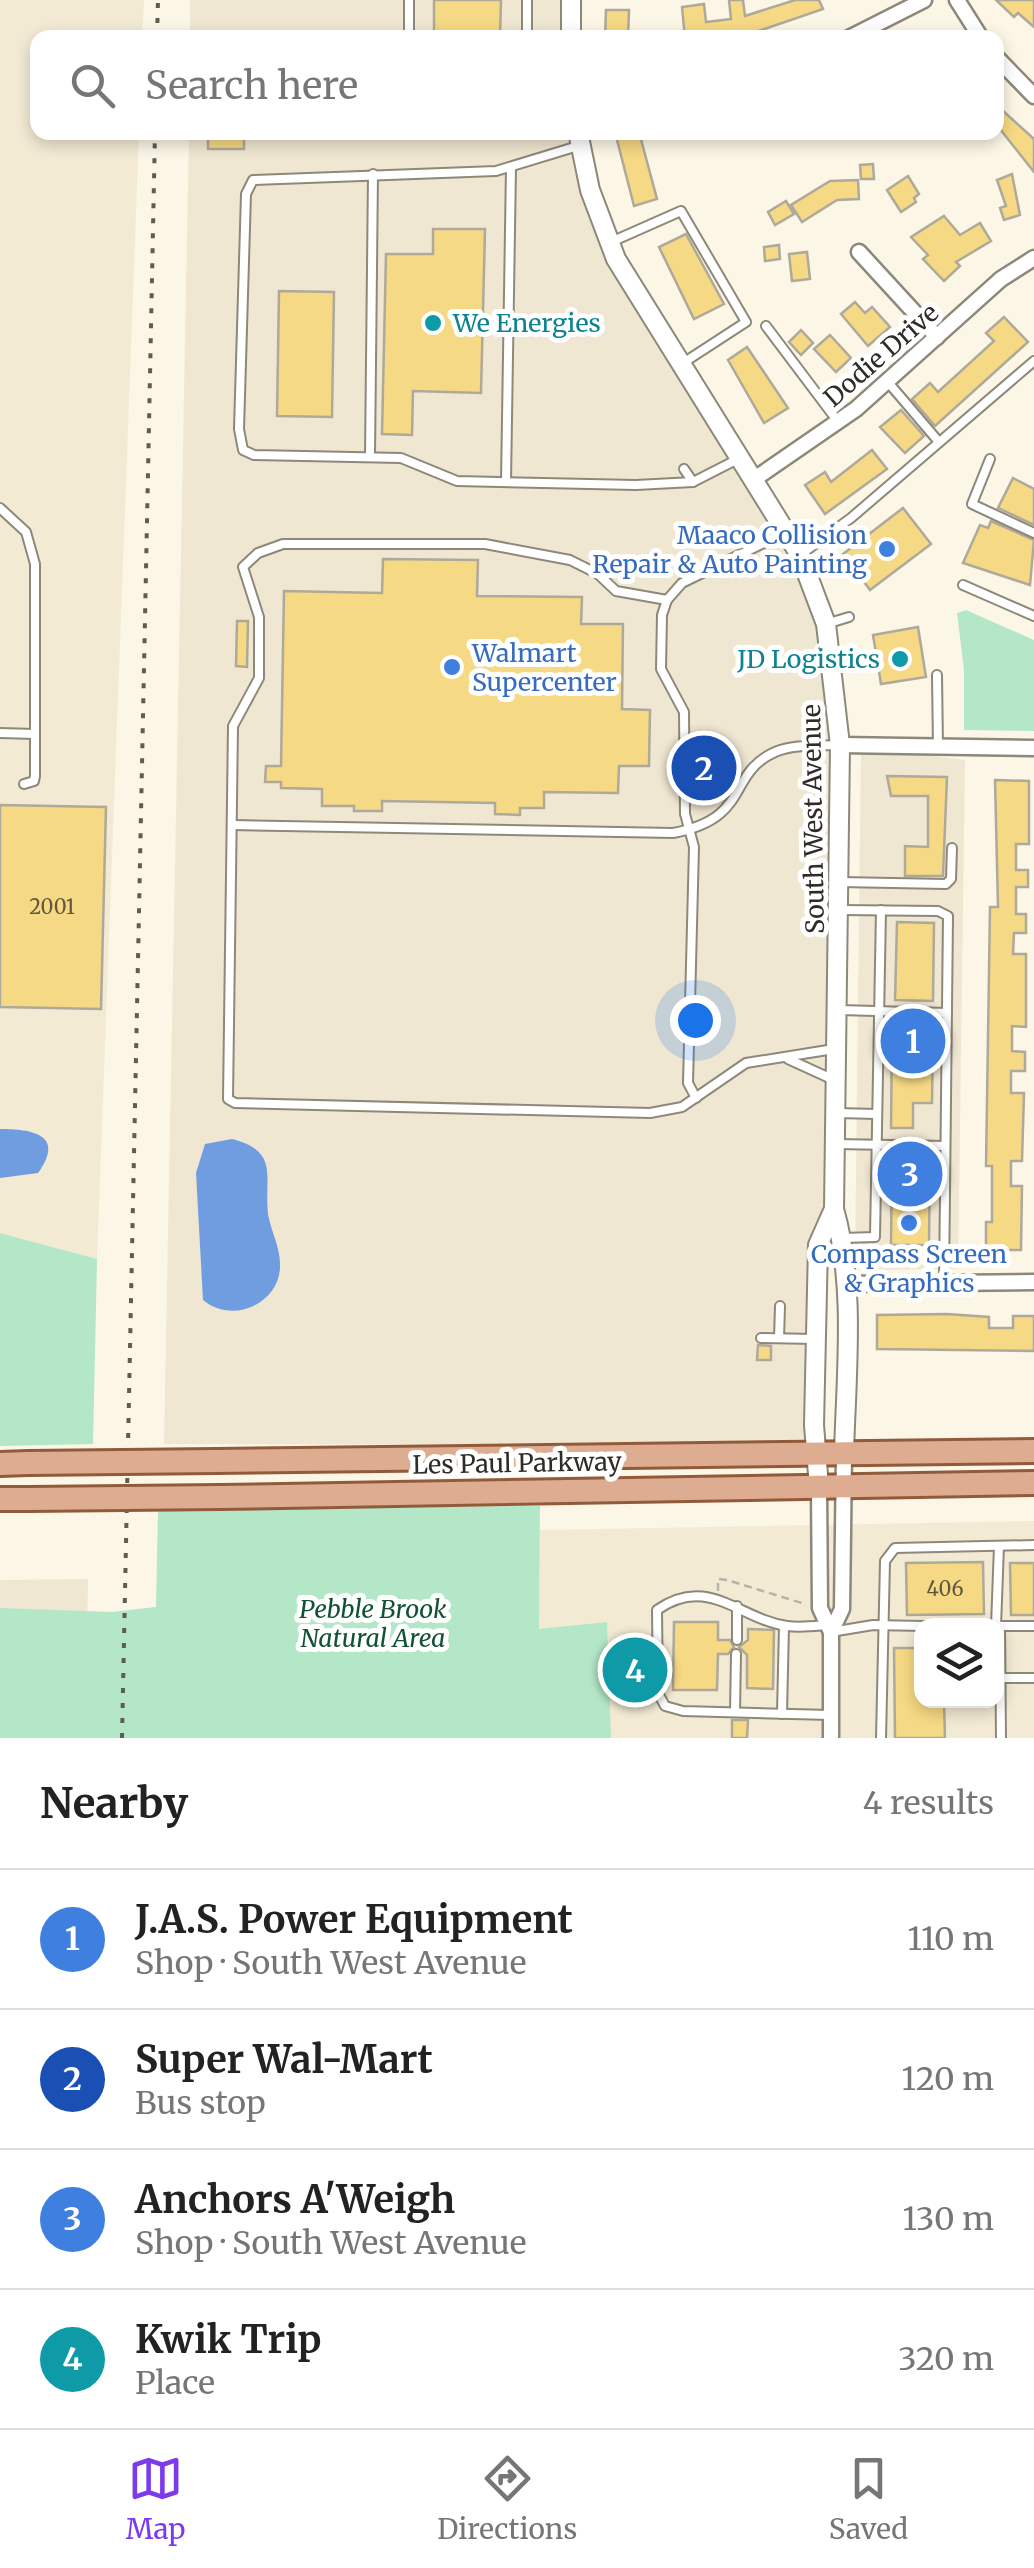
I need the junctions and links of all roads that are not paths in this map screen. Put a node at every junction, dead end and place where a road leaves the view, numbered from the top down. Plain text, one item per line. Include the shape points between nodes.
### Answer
1 (409, 0) edge
2 (528, 0) edge
3 (571, 0) edge
4 (924, 0) edge
5 (957, 0) edge
6 (409, 30) edge
7 (527, 30) edge
8 (572, 30) edge
9 (865, 30) edge
10 (976, 30) edge
11 (1004, 66) edge
12 (1034, 96) edge
13 (577, 140) edge
14 (579, 140) edge
15 (511, 167) junction
16 (373, 174) junction
17 (609, 243) junction
18 (859, 252) dead end
19 (1034, 258) edge
20 (766, 326) dead end
21 (936, 337) junction
22 (1034, 361) edge
23 (679, 365) junction
24 (886, 382) junction
25 (839, 423) junction
26 (940, 442) junction
27 (370, 456) junction
28 (738, 459) junction
29 (990, 459) dead end
30 (684, 470) dead end
31 (753, 480) junction
32 (506, 482) junction
33 (693, 482) junction
34 (0, 508) edge
35 (786, 532) junction
36 (1034, 533) edge
37 (800, 555) junction
38 (963, 586) dead end
39 (667, 600) junction
40 (1034, 616) edge
41 (850, 617) dead end
42 (826, 624) junction
43 (937, 675) dead end
44 (0, 733) edge
45 (36, 734) junction
46 (840, 745) junction
47 (938, 748) junction
48 (1034, 748) edge
49 (24, 751) dead end
50 (35, 751) junction
51 (24, 784) dead end
52 (233, 825) junction
53 (688, 830) junction
54 (952, 848) dead end
55 (840, 882) junction
56 (840, 910) junction
57 (881, 910) junction
58 (839, 1010) junction
59 (878, 1011) junction
60 (948, 1012) junction
61 (838, 1049) junction
62 (788, 1059) junction
63 (838, 1082) junction
64 (696, 1098) junction
65 (837, 1113) junction
66 (876, 1114) junction
67 (836, 1144) junction
68 (876, 1145) junction
69 (946, 1146) junction
70 (834, 1210) junction
71 (842, 1238) junction
72 (1034, 1282) edge
73 (944, 1283) junction
74 (846, 1284) junction
75 (780, 1306) dead end
76 (761, 1338) dead end
77 (779, 1338) junction
78 (816, 1339) junction
79 (1034, 1452) edge
80 (0, 1464) edge
81 (1034, 1464) edge
82 (817, 1471) junction
83 (843, 1471) junction
84 (1034, 1483) edge
85 (0, 1499) edge
86 (999, 1546) junction
87 (1034, 1546) edge
88 (737, 1606) junction
89 (998, 1618) edge
90 (882, 1625) junction
91 (784, 1626) junction
92 (914, 1626) edge
93 (1004, 1626) edge
94 (1034, 1626) edge
95 (829, 1628) junction
96 (736, 1640) dead end
97 (736, 1654) dead end
98 (1004, 1678) edge
99 (1034, 1678) edge
100 (1000, 1708) edge
101 (735, 1712) junction
102 (782, 1714) junction
103 (831, 1716) junction
104 (830, 1738) edge
105 (882, 1738) edge
106 (1001, 1738) edge

1 - 6 lane
2 - 7 lane
3 - 8 street
4 - 9 street
5 - 10 street
11 - 12 street
13 - 15 lane
14 - 17 street, South West Avenue
15 - 16 lane
15 - 32 lane
16 - 27 lane
16 - 27 lane via 260,178 248,186 239,429 247,454
17 - 23 street, South West Avenue
17 - 23 lane via 681,211 746,322
18 - 21 street
19 - 21 street, Dodie Drive
20 - 25 lane
21 - 24 street, Dodie Drive
22 - 26 lane
23 - 28 street, South West Avenue
24 - 25 street, Dodie Drive
24 - 26 lane
25 - 31 street, Dodie Drive
26 - 37 lane
27 - 32 lane via 400,458 457,482
28 - 31 street, South West Avenue
28 - 33 lane
29 - 36 lane via 972,504
30 - 33 lane
31 - 35 street, South West Avenue
32 - 33 lane
34 - 45 lane via 26,532 35,564
35 - 37 street, South West Avenue
35 - 39 lane via 682,583
37 - 42 street, South West Avenue
38 - 40 lane
39 - 52 lane via 616,591 570,560 485,544 333,540 258,553 242,567 259,617 259,678 233,726
39 - 53 lane via 661,669 684,712
41 - 42 lane
42 - 46 street, South West Avenue
43 - 47 lane
44 - 45 lane
45 - 50 lane
46 - 47 street
46 - 53 lane via 774,753 750,772 720,816
46 - 55 street, South West Avenue
47 - 48 street
49 - 50 lane
50 - 51 lane via 34,781
52 - 53 lane
52 - 64 lane via 226,1089 234,1103 650,1113
53 - 64 lane via 694,847 688,1083
54 - 55 lane via 949,882
55 - 56 street, South West Avenue
56 - 57 lane
56 - 58 street, South West Avenue
57 - 59 lane
57 - 60 lane via 948,916
58 - 59 lane
58 - 61 street, South West Avenue
59 - 60 lane
59 - 66 lane
60 - 69 lane
61 - 62 lane
61 - 63 street, South West Avenue
62 - 63 lane
62 - 64 lane via 746,1062
63 - 65 street, South West Avenue
65 - 66 lane
65 - 67 street, South West Avenue
66 - 68 lane
67 - 68 lane
67 - 70 street, South West Avenue
68 - 69 lane
68 - 71 lane via 874,1237
69 - 73 lane
70 - 71 street, South West Avenue
70 - 78 street, South West Avenue via 818,1244
71 - 74 street, South West Avenue
72 - 73 street
73 - 74 street
74 - 83 street, South West Avenue
75 - 77 lane
76 - 77 lane
77 - 78 lane
78 - 82 street, South West Avenue
79 - 83 main road, Les Paul Parkway
80 - 82 main road, Les Paul Parkway, bridge
81 - 83 main road
82 - 83 main road
82 - 83 main road, Les Paul Parkway
82 - 85 main road, Les Paul Parkway, bridge via 483,1490
82 - 95 street, South West Avenue via 820,1608
83 - 84 main road, Les Paul Parkway
83 - 95 street, South West Avenue via 842,1608
86 - 87 lane
86 - 89 lane
86 - 90 lane via 895,1548 885,1561
88 - 91 lane
88 - 96 lane
88 - 101 lane via 718,1598 674,1598 657,1610 658,1693 665,1706
90 - 92 lane
90 - 95 lane
90 - 105 lane
91 - 95 lane
91 - 102 lane
93 - 94 lane
95 - 103 street, South West Avenue
97 - 101 lane
98 - 99 lane
100 - 106 lane
101 - 102 lane
102 - 103 lane
103 - 104 street, South West Avenue

